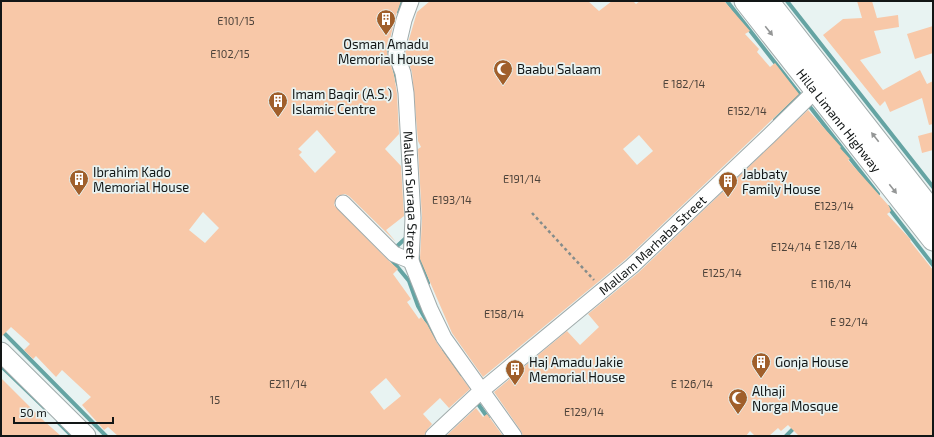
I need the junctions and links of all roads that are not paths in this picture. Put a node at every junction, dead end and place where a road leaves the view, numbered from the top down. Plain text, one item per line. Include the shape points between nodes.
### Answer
1 (411, 1) edge
2 (745, 1) edge
3 (768, 1) edge
4 (816, 90) junction
5 (343, 203) dead end
6 (933, 212) edge
7 (933, 240) edge
8 (410, 260) junction
9 (1, 352) edge
10 (481, 391) junction
11 (86, 436) edge
12 (433, 436) edge
13 (514, 436) edge

1 - 8 street, Mallam Suraqa Street via 396,54 406,93 413,218
2 -> 4 main road, Hilla Limann Highway
6 -> 3 main road, Hilla Limann Highway
4 -> 7 main road, Hilla Limann Highway
4 - 10 street, Mallam Marhaba Street via 724,180 604,290
5 - 8 street via 394,254
8 - 10 street, Mallam Suraqa Street via 444,338
9 - 11 street
10 - 12 street, Mallam Marhaba Street
10 - 13 street, Mallam Suraqa Street

